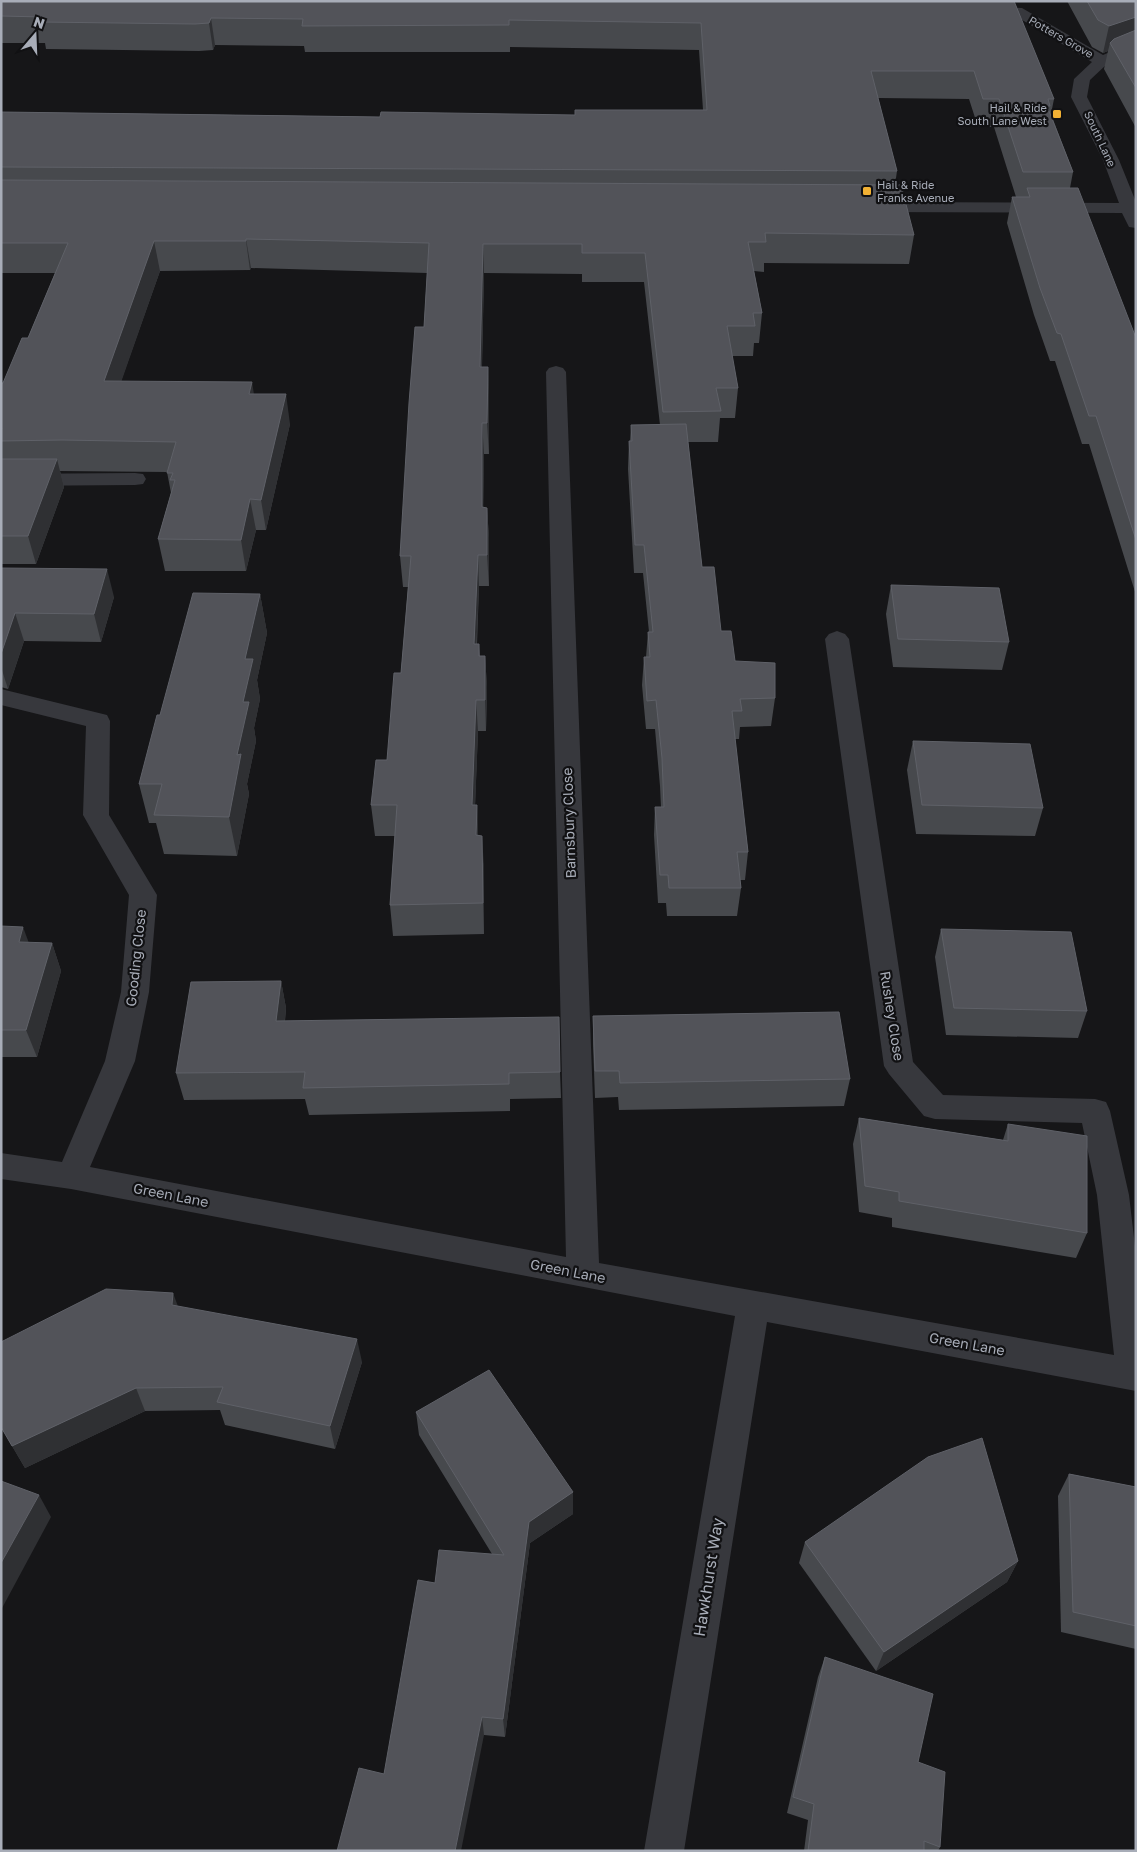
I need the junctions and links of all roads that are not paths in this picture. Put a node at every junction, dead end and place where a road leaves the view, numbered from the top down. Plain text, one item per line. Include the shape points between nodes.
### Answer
1 (967, 10) edge
2 (1136, 46) edge
3 (1102, 61) junction
4 (849, 206) edge
5 (1129, 208) junction
6 (1136, 224) edge
7 (556, 372) dead end
8 (135, 479) dead end
9 (1, 480) edge
10 (837, 639) dead end
11 (1, 697) edge
12 (2, 1168) edge
13 (71, 1176) junction
14 (583, 1274) junction
15 (753, 1304) junction
16 (1134, 1375) edge
17 (664, 1851) edge

1 - 3 street, Potters Grove via 1017,11
2 - 3 street, South Lane
3 - 5 street, South Lane via 1082,79 1079,96
4 - 5 street
5 - 6 street, South Lane
7 - 14 street, Barnsbury Close
8 - 9 street
10 - 16 street, Rushey Close via 899,1066 935,1107 1095,1112 1112,1195
11 - 13 street, Gooding Close via 98,721 96,815 143,895 135,992 120,1061
12 - 13 street, Green Lane
13 - 14 street, Green Lane
14 - 15 street, Green Lane
15 - 16 street, Green Lane
15 - 17 street, Hawkhurst Way

